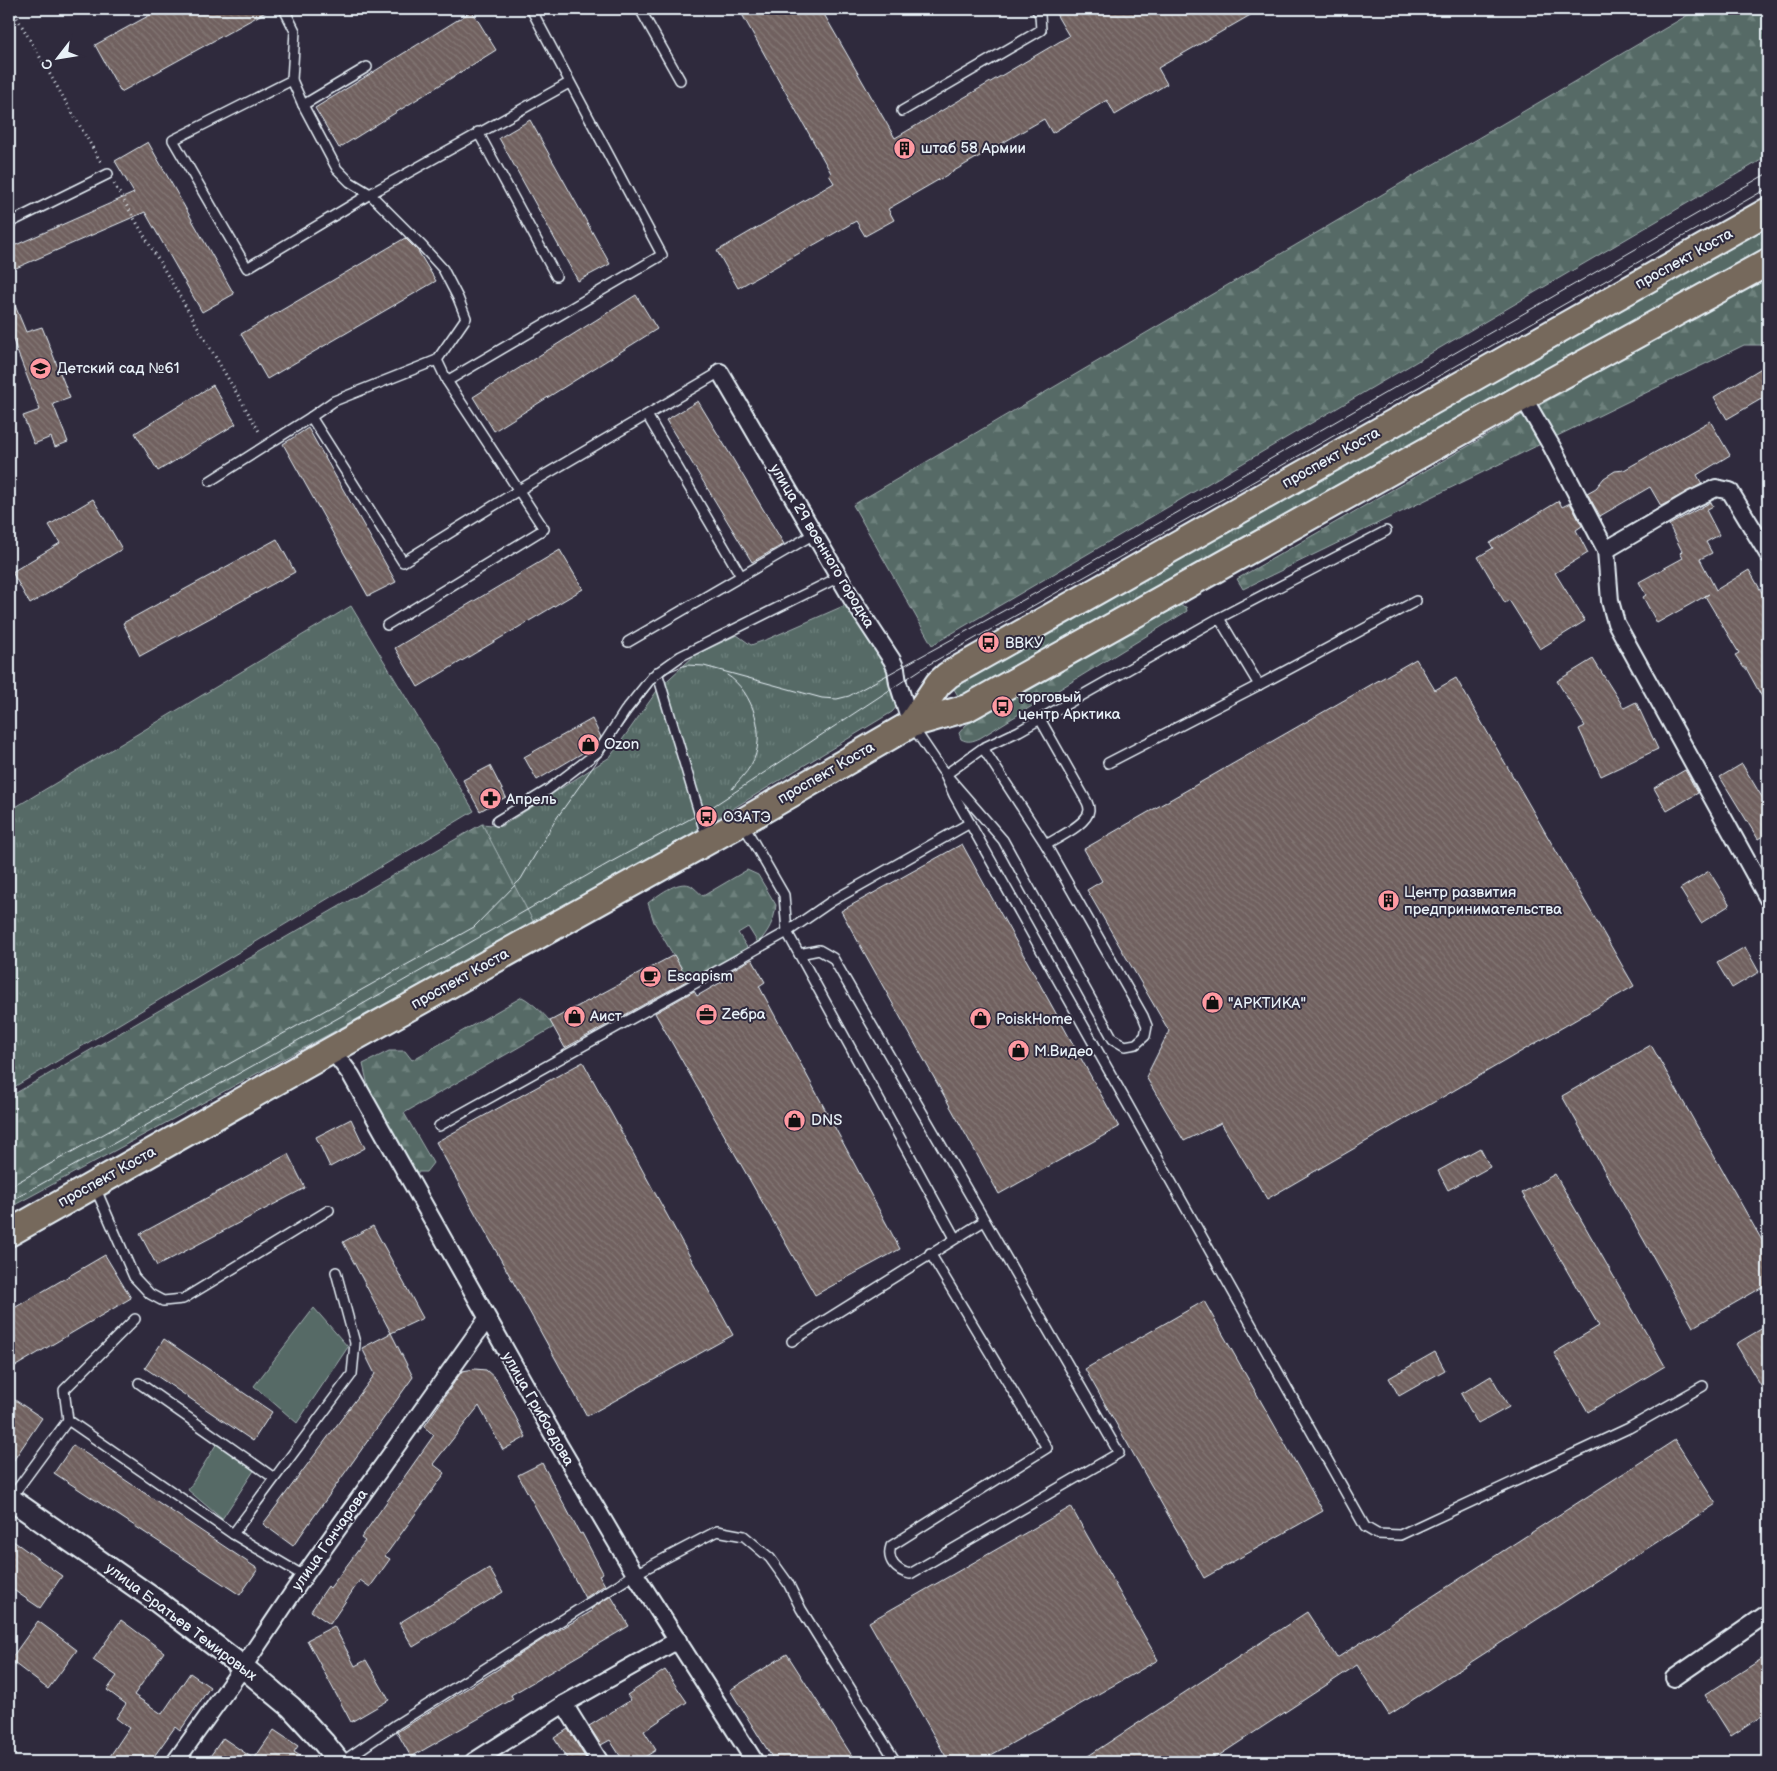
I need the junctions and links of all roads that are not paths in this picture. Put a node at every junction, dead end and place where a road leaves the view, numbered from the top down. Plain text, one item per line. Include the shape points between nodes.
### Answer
1 (284, 9) edge
2 (531, 9) edge
3 (640, 9) edge
4 (1036, 9) edge
5 (367, 67) dead end
6 (292, 80) junction
7 (680, 80) dead end
8 (569, 83) junction
9 (303, 105) junction
10 (902, 111) dead end
11 (478, 132) junction
12 (108, 174) road end
13 (370, 194) junction
14 (1768, 211) edge
15 (9, 223) edge
16 (1768, 262) edge
17 (556, 276) dead end
18 (437, 360) junction
19 (720, 372) joint
20 (448, 381) junction
21 (1523, 397) junction
22 (647, 415) junction
23 (311, 417) junction
24 (210, 480) dead end
25 (519, 490) junction
26 (1386, 531) dead end
27 (814, 534) junction
28 (1606, 550) junction
29 (1768, 554) edge
30 (741, 576) junction
31 (839, 577) junction
32 (1416, 601) dead end
33 (1219, 618) junction
34 (387, 625) dead end
35 (628, 642) dead end
36 (657, 672) junction
37 (1259, 686) junction
38 (1040, 719) junction
39 (911, 724) junction
40 (983, 748) junction
41 (1108, 764) dead end
42 (946, 775) junction
43 (497, 820) dead end
44 (742, 822) junction
45 (970, 823) junction
46 (708, 842) junction
47 (1046, 845) junction
48 (1768, 899) edge
49 (787, 932) junction
50 (799, 954) junction
51 (332, 1050) junction
52 (439, 1126) dead end
53 (94, 1185) junction
54 (329, 1210) dead end
55 (984, 1221) junction
56 (9, 1233) edge
57 (955, 1238) junction
58 (930, 1254) junction
59 (336, 1272) dead end
60 (135, 1319) dead end
61 (487, 1319) junction
62 (792, 1341) dead end
63 (139, 1383) dead end
64 (1703, 1386) dead end
65 (68, 1420) junction
66 (274, 1478) junction
67 (9, 1499) edge
68 (233, 1534) junction
69 (635, 1574) junction
70 (304, 1576) junction
71 (1768, 1613) edge
72 (678, 1640) junction
73 (243, 1667) junction
74 (1674, 1678) dead end
75 (564, 1704) junction
76 (175, 1762) edge
77 (341, 1762) edge
78 (473, 1762) edge
79 (600, 1762) edge
80 (755, 1762) edge
81 (896, 1762) edge

1 - 6 lane via 294,31
2 - 8 lane
3 - 7 lane
4 - 10 lane via 1040,15 1041,30
5 - 9 lane
6 - 9 lane
6 - 13 lane via 173,140 247,268
8 - 11 lane
8 - 20 lane via 662,255
9 - 13 lane via 337,169 350,182
11 - 13 lane
11 - 17 lane
12 - 15 lane
13 - 18 lane via 443,269 458,298 466,318
14 - 39 main road, проспект Коста via 948,675 938,684
16 - 21 main road, проспект Коста
18 - 20 lane
18 - 23 lane via 334,401
19 - 22 lane
19 - 27 street, улица 29 военного городка
20 - 25 lane
21 - 28 street
21 - 39 main road, проспект Коста via 967,708
22 - 25 lane
22 - 30 lane
23 - 24 lane
23 - 25 lane via 403,562
25 - 34 lane via 544,529
26 - 33 lane
27 - 30 lane
27 - 31 street, улица 29 военного городка
28 - 29 street via 1716,488 1730,491
28 - 48 street via 1608,584 1616,622
30 - 35 lane
31 - 36 lane via 681,656
31 - 39 street, улица 29 военного городка via 892,660
32 - 37 lane
33 - 37 lane
33 - 38 lane
36 - 43 lane via 625,711 599,751 548,790
36 - 46 lane
37 - 41 lane
38 - 40 lane
38 - 47 lane via 1088,802 1089,810 1081,823
39 - 42 lane
39 - 44 main road, проспект Коста
40 - 42 lane
40 - 47 lane
42 - 45 lane
42 - 47 lane via 1003,840 1113,1039 1125,1046 1136,1044 1145,1036 1147,1026 1143,1016
44 - 46 main road, проспект Коста
44 - 49 lane via 784,895
45 - 49 lane via 832,901
45 - 64 lane via 1365,1527 1378,1534 1400,1535 1629,1428
46 - 51 main road, проспект Коста
49 - 50 lane
49 - 52 lane
50 - 55 lane via 819,950 833,958
50 - 57 lane
51 - 53 main road, проспект Коста
51 - 61 street, улица Грибоедова via 351,1075
53 - 54 lane via 134,1277 150,1294 163,1301 183,1299
53 - 56 main road, проспект Коста
55 - 57 lane
55 - 58 lane via 1119,1453 910,1574 900,1571 892,1561 891,1546 1047,1448
57 - 58 lane
58 - 62 lane
59 - 66 lane via 355,1344 352,1374
60 - 65 lane via 64,1390
61 - 69 street, улица Грибоедова
61 - 70 street, улица Гончарова
63 - 66 lane
65 - 67 lane
65 - 68 lane
66 - 68 lane
67 - 73 street, улица Братьев Темировых via 158,1602
68 - 70 lane
69 - 72 street, улица Грибоедова
69 - 77 lane
69 - 81 lane via 716,1531 744,1536 770,1558 788,1583
70 - 73 street, улица Гончарова
71 - 74 street
72 - 75 street
72 - 80 street, улица Грибоедова
73 - 76 street, улица Гончарова
73 - 77 street, улица Братьев Темировых via 291,1707
75 - 78 street
75 - 79 street

